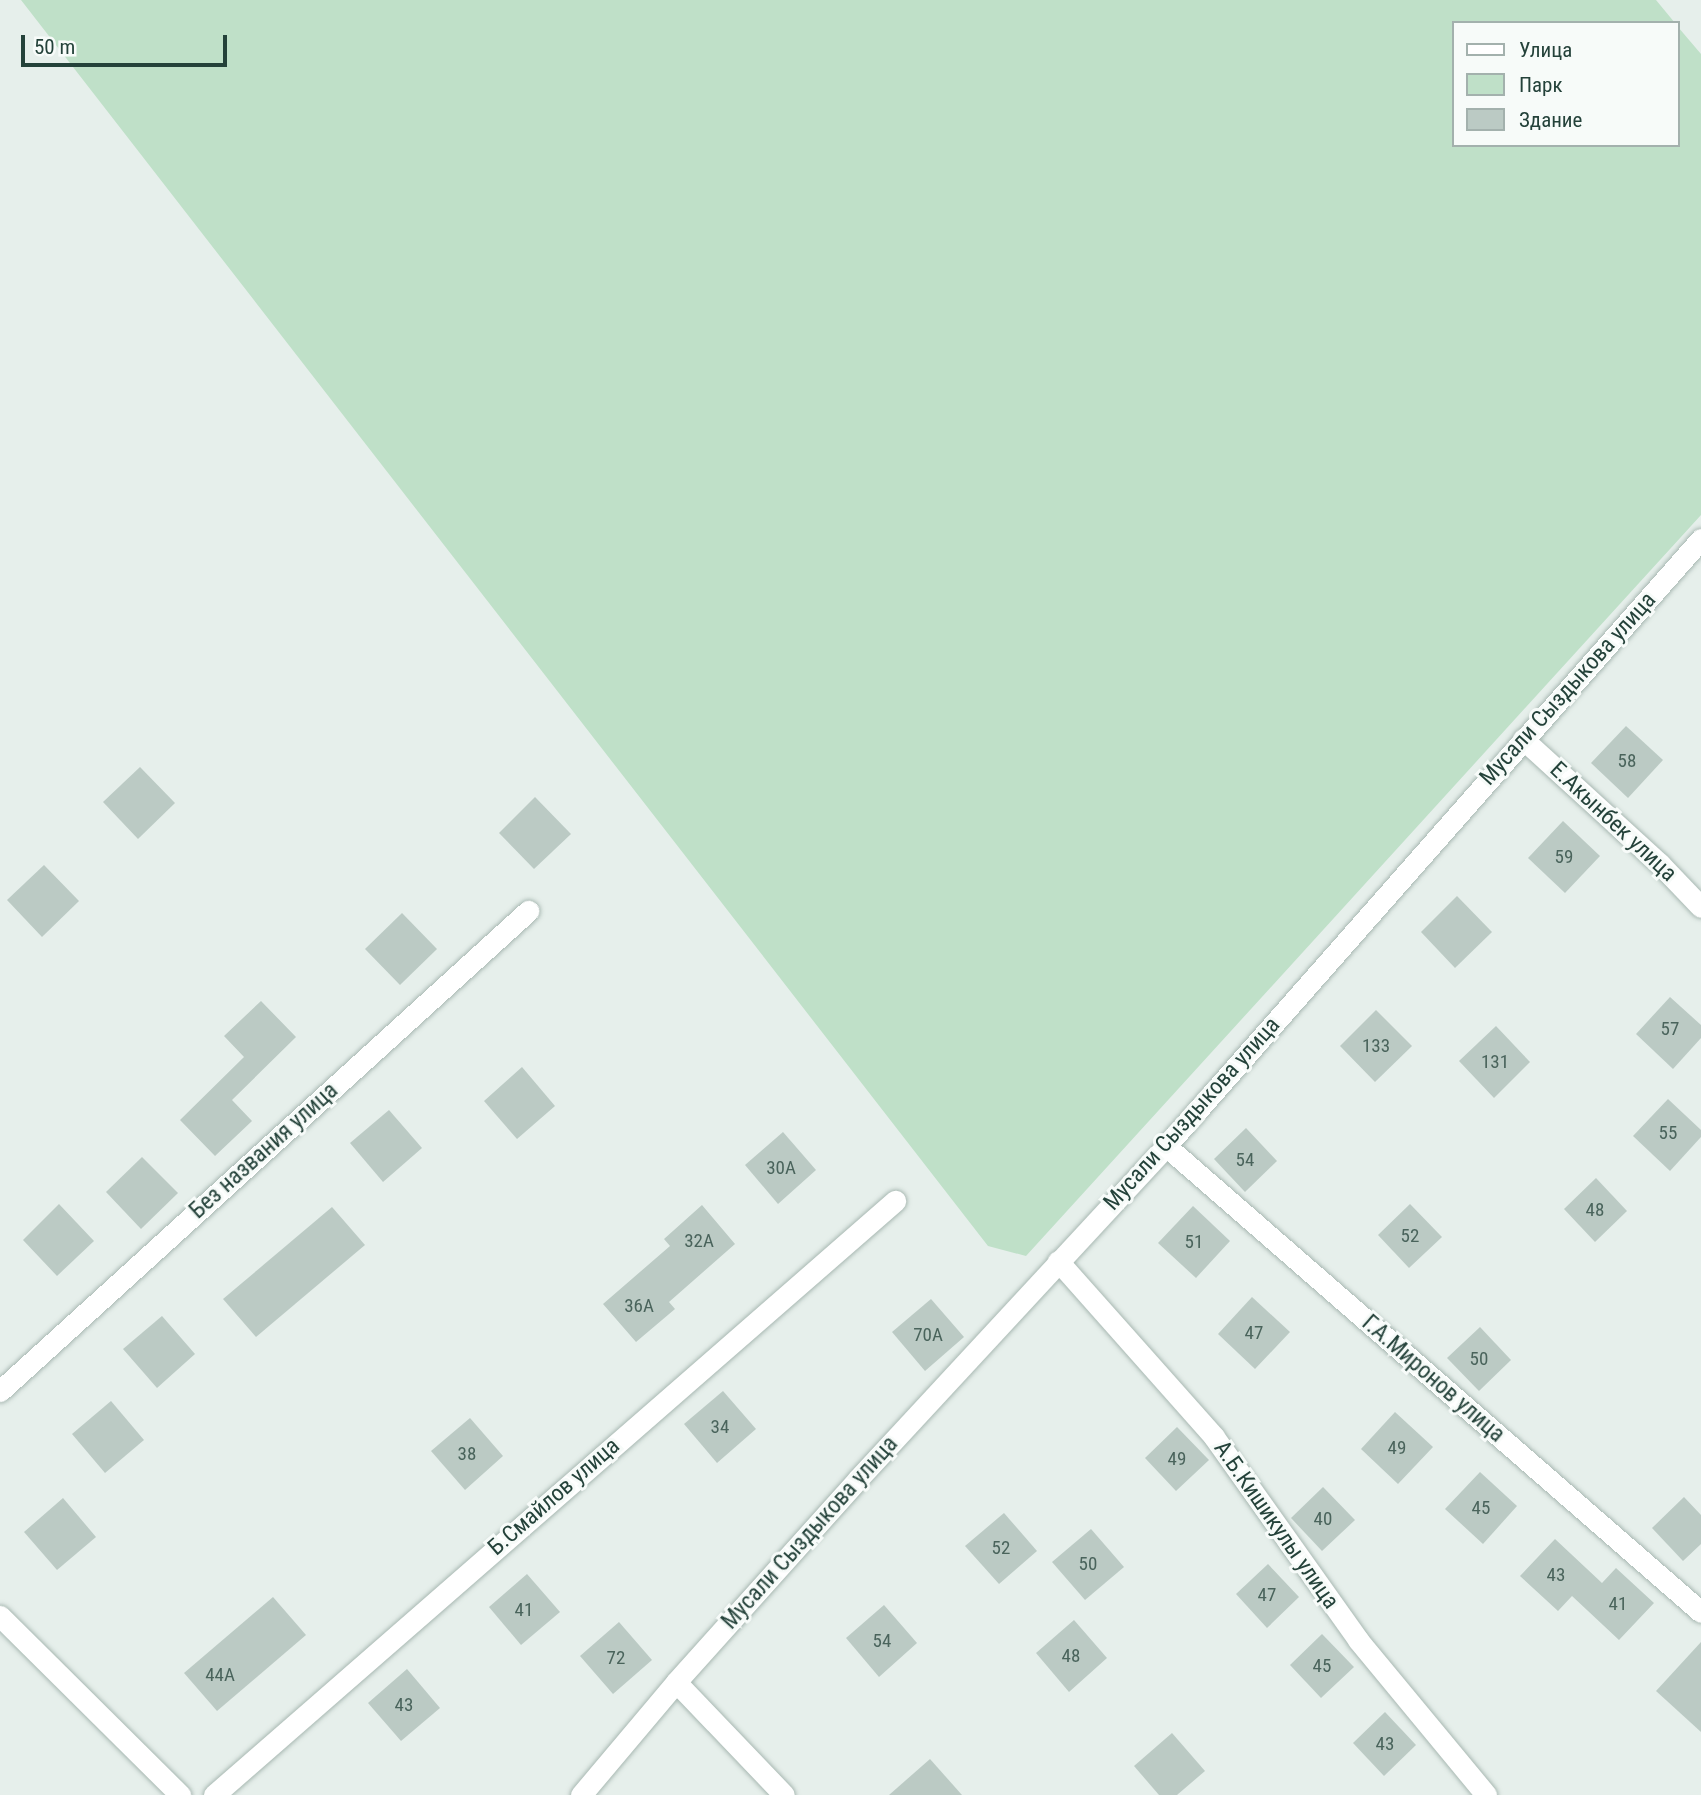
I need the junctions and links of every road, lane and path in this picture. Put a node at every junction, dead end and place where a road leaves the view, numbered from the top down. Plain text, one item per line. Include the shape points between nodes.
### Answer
1 (1701, 539) edge
2 (1523, 739) junction
3 (1701, 906) edge
4 (528, 911) dead end
5 (1166, 1146) junction
6 (895, 1201) dead end
7 (1058, 1261) junction
8 (0, 1391) edge
9 (1701, 1612) edge
10 (0, 1616) edge
11 (676, 1682) junction
12 (180, 1795) edge
13 (214, 1795) edge
14 (581, 1795) edge
15 (784, 1795) edge
16 (1486, 1795) edge

1 - 2 street, Мусали Сыздыкова улица
2 - 3 street, Е.Акынбек улица
2 - 5 street, Мусали Сыздыкова улица
4 - 8 street, Без названия улица
5 - 7 street, Мусали Сыздыкова улица
5 - 9 street, Г.А.Миронов улица
6 - 13 street, Б.Смайлов улица
7 - 11 street, Мусали Сыздыкова улица
7 - 16 street, А.Б.Кишикулы улица via 1214,1437 1358,1640
10 - 12 street
11 - 14 street, Мусали Сыздыкова улица
11 - 15 street

